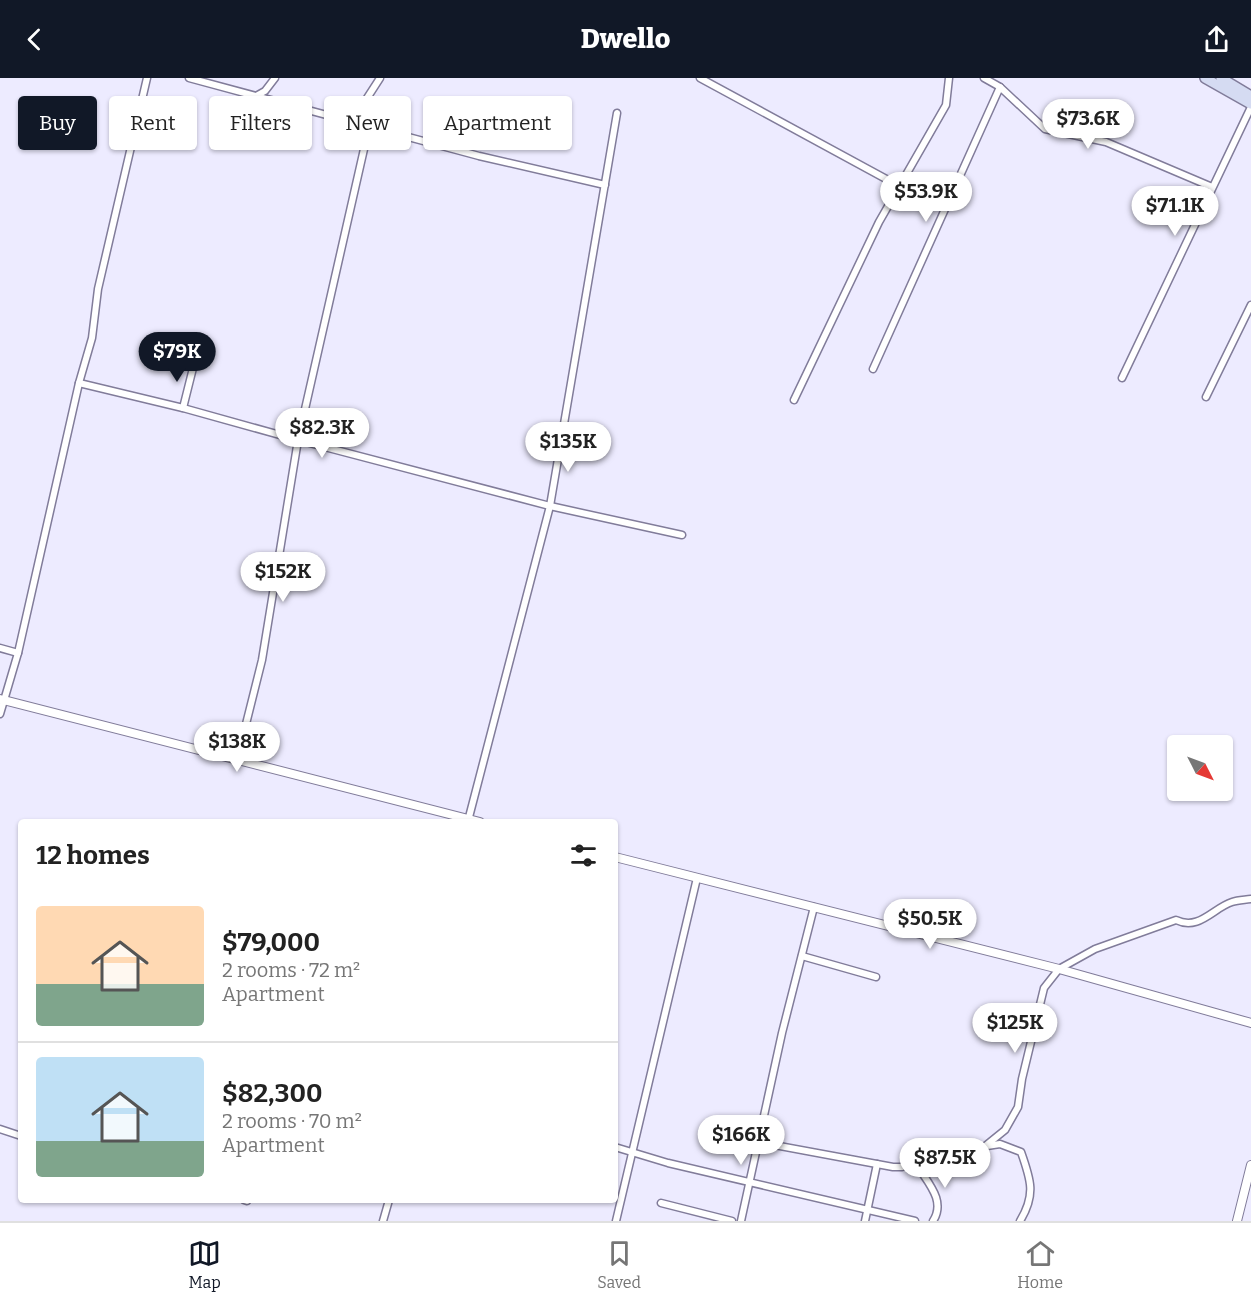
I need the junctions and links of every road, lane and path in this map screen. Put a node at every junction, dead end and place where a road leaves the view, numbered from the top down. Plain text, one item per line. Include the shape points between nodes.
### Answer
1 (147, 78) edge
2 (189, 78) edge
3 (275, 78) edge
4 (380, 78) edge
5 (700, 78) edge
6 (949, 78) edge
7 (984, 78) edge
8 (1205, 78) edge
9 (1221, 78) edge
10 (999, 87) junction
11 (256, 96) joint
12 (368, 96) edge
13 (1251, 96) edge
14 (1251, 106) edge
15 (617, 113) dead end
16 (411, 138) edge
17 (364, 150) edge
18 (604, 185) junction
19 (900, 186) junction
20 (1212, 187) junction
21 (1251, 305) edge
22 (194, 364) dead end
23 (873, 369) dead end
24 (1122, 378) dead end
25 (79, 382) junction
26 (1206, 397) dead end
27 (794, 400) dead end
28 (183, 408) junction
29 (298, 440) junction
30 (550, 506) junction
31 (682, 535) dead end
32 (0, 648) edge
33 (18, 653) junction
34 (2, 700) edge
35 (0, 714) edge
36 (237, 760) junction
37 (461, 819) edge
38 (470, 819) edge
39 (618, 858) edge
40 (697, 878) junction
41 (1251, 899) edge
42 (814, 907) junction
43 (802, 956) junction
44 (1059, 969) junction
45 (876, 977) dead end
46 (1251, 1023) edge
47 (0, 1129) edge
48 (18, 1135) edge
49 (758, 1142) junction
50 (618, 1147) edge
51 (984, 1147) junction
52 (632, 1151) junction
53 (914, 1159) junction
54 (877, 1164) junction
55 (1251, 1165) edge
56 (750, 1181) junction
57 (388, 1203) edge
58 (661, 1203) dead end
59 (867, 1209) junction
60 (383, 1221) edge
61 (616, 1221) edge
62 (732, 1221) edge
63 (741, 1221) edge
64 (865, 1221) edge
65 (915, 1221) edge
66 (933, 1221) edge
67 (1020, 1221) edge
68 (1237, 1221) edge

1 - 25 street via 98,289 92,338
2 - 11 street
3 - 11 street
4 - 12 street
5 - 19 street
6 - 19 street via 946,105
7 - 10 street
8 - 14 main road
9 - 13 main road
10 - 20 street via 1045,129 1106,142
10 - 23 street
14 - 20 street
15 - 18 street
16 - 18 street
17 - 29 street
18 - 30 street
19 - 27 street
20 - 24 street
21 - 26 street
22 - 28 street
25 - 28 street
25 - 33 street
28 - 29 street
29 - 30 street
29 - 36 street via 262,660
30 - 31 street
30 - 38 street
32 - 33 street
33 - 34 street
34 - 35 street
34 - 36 street
36 - 37 street
39 - 40 street
40 - 42 street
40 - 52 street
41 - 44 street via 1231,902 1204,920 1184,924 1176,920 1132,934
42 - 43 street
42 - 44 street
43 - 45 street
43 - 49 street
44 - 46 street
44 - 51 street via 1044,988 1018,1107 1005,1130
47 - 48 street
49 - 54 street
49 - 56 street
50 - 52 street
51 - 53 street via 961,1156
51 - 67 street via 1000,1144 1021,1152 1030,1176 1030,1203
52 - 56 street
52 - 61 street
53 - 54 street via 902,1167
53 - 66 street via 936,1198 938,1214
54 - 59 street
55 - 68 street
56 - 59 street
56 - 63 street
57 - 60 street
58 - 62 street
59 - 64 street
59 - 65 street

